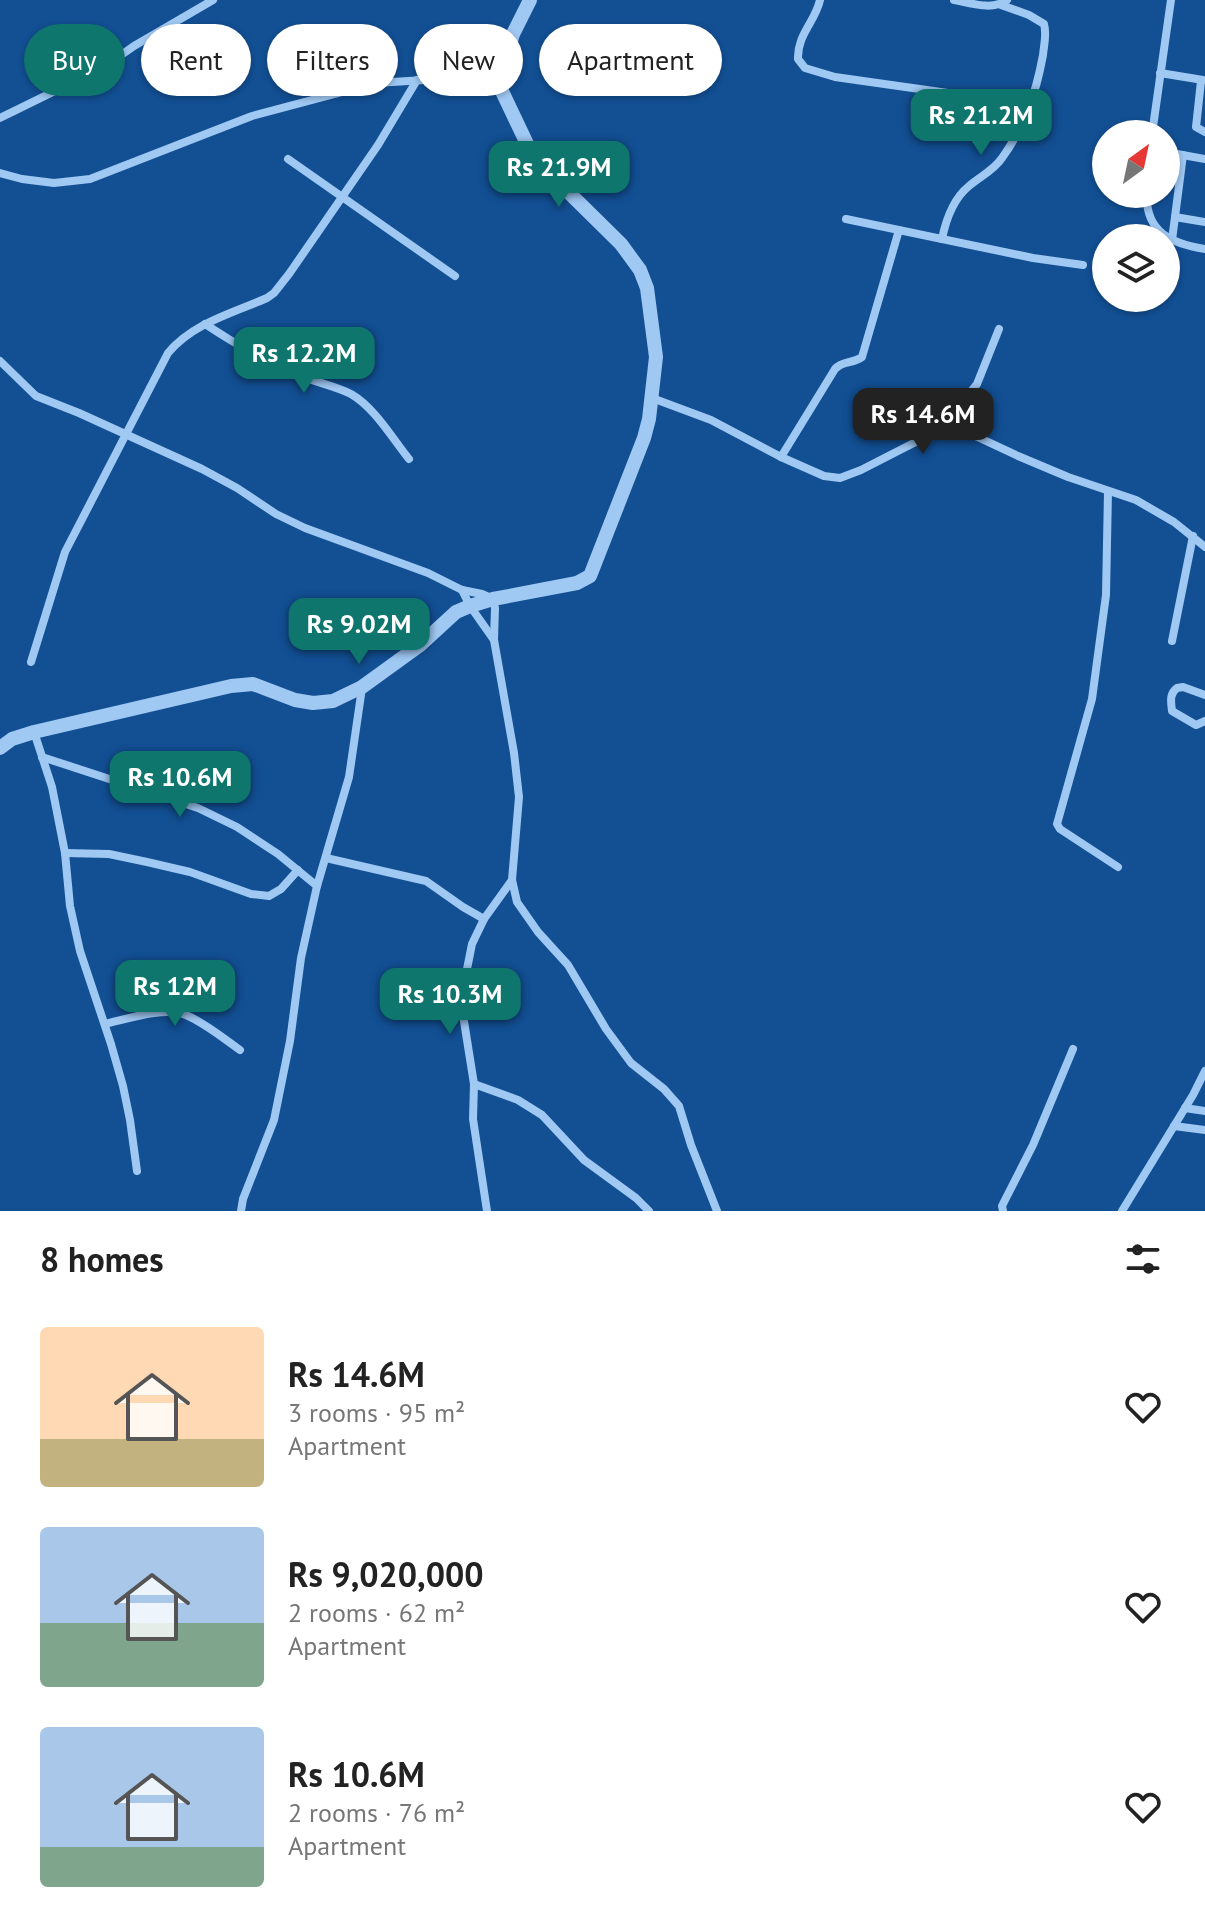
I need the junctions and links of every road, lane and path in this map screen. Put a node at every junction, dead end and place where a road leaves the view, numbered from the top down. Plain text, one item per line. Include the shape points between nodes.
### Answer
1 (213, 0) edge
2 (530, 0) edge
3 (820, 0) edge
4 (954, 0) edge
5 (1171, 0) edge
6 (1004, 2) edge
7 (519, 24) edge
8 (1160, 73) junction
9 (414, 80) edge
10 (1203, 80) edge
11 (414, 85) edge
12 (504, 96) edge
13 (983, 98) dead end
14 (0, 118) edge
15 (1154, 120) edge
16 (1205, 132) edge
17 (1180, 154) edge
18 (1183, 155) junction
19 (288, 159) dead end
20 (1205, 159) edge
21 (0, 173) edge
22 (342, 196) junction
23 (1175, 217) junction
24 (846, 219) dead end
25 (1205, 222) edge
26 (1174, 224) edge
27 (899, 230) junction
28 (942, 239) junction
29 (1180, 244) edge
30 (1205, 249) edge
31 (1083, 265) dead end
32 (455, 276) dead end
33 (205, 324) junction
34 (999, 329) dead end
35 (0, 361) edge
36 (652, 398) junction
37 (954, 426) junction
38 (125, 434) junction
39 (781, 457) junction
40 (409, 459) dead end
41 (1108, 491) junction
42 (1193, 536) junction
43 (1205, 547) edge
44 (462, 590) junction
45 (493, 599) junction
46 (470, 606) junction
47 (494, 640) junction
48 (1172, 641) dead end
49 (31, 662) dead end
50 (362, 687) junction
51 (1205, 695) edge
52 (1205, 721) edge
53 (34, 732) junction
54 (0, 748) edge
55 (42, 757) junction
56 (65, 853) junction
57 (326, 858) junction
58 (1118, 867) dead end
59 (298, 870) junction
60 (512, 880) junction
61 (317, 886) junction
62 (484, 919) junction
63 (105, 1024) junction
64 (1073, 1049) dead end
65 (240, 1050) dead end
66 (1205, 1071) edge
67 (474, 1084) junction
68 (1185, 1108) junction
69 (1205, 1111) edge
70 (1174, 1126) junction
71 (1205, 1130) edge
72 (137, 1171) dead end
73 (241, 1211) edge
74 (487, 1211) edge
75 (649, 1211) edge
76 (717, 1211) edge
77 (1003, 1211) edge
78 (1122, 1211) edge

1 - 14 street via 104,67
2 - 7 street
3 - 13 street via 799,43 798,59 805,68
4 - 6 street via 992,7
5 - 8 street
6 - 28 street via 1044,24 1040,72 1017,134 1001,159 955,201
8 - 10 street
8 - 15 street
9 - 21 street via 376,83 252,116 90,179 54,183
10 - 16 street via 1196,127
11 - 22 street
12 - 36 street via 529,148 640,270 656,357
17 - 18 street
18 - 20 street
18 - 23 street
19 - 22 street
22 - 32 street
22 - 33 street via 274,293
23 - 25 street
23 - 26 street
24 - 27 street
27 - 28 street
27 - 39 street via 862,357 835,369
28 - 31 street
29 - 30 street
33 - 38 street via 168,353
33 - 40 street via 271,363 349,393
34 - 37 street
35 - 38 street via 36,396
36 - 39 street via 711,420
36 - 45 street via 644,438 590,576
37 - 39 street via 840,478
37 - 41 street
38 - 44 street via 202,469 305,528
38 - 49 street via 65,552
41 - 42 street via 1136,500
41 - 58 street via 1106,595 1092,699 1057,824
42 - 43 street
42 - 48 street
44 - 45 street
44 - 46 street
45 - 46 street
45 - 47 street
46 - 47 street
46 - 50 street
47 - 60 street via 519,797
50 - 53 street via 333,701 313,703 253,684 231,686
50 - 57 street via 349,777
51 - 52 street via 1183,687 1171,695 1172,711 1196,725
53 - 54 street
53 - 55 street
55 - 56 street
55 - 59 street via 198,808 237,827
56 - 59 street via 147,862 269,896
56 - 63 street via 80,951
57 - 61 street
57 - 62 street via 426,881
59 - 61 street
60 - 62 street
60 - 76 street via 517,902 568,965 631,1063 679,1106
61 - 73 street via 274,1120
62 - 67 street via 465,979 463,1015
63 - 65 street via 178,1012
63 - 72 street via 123,1086
64 - 77 street
66 - 68 street
67 - 74 street via 473,1119
67 - 75 street via 542,1115 584,1160
68 - 69 street
68 - 70 street
70 - 71 street
70 - 78 street

